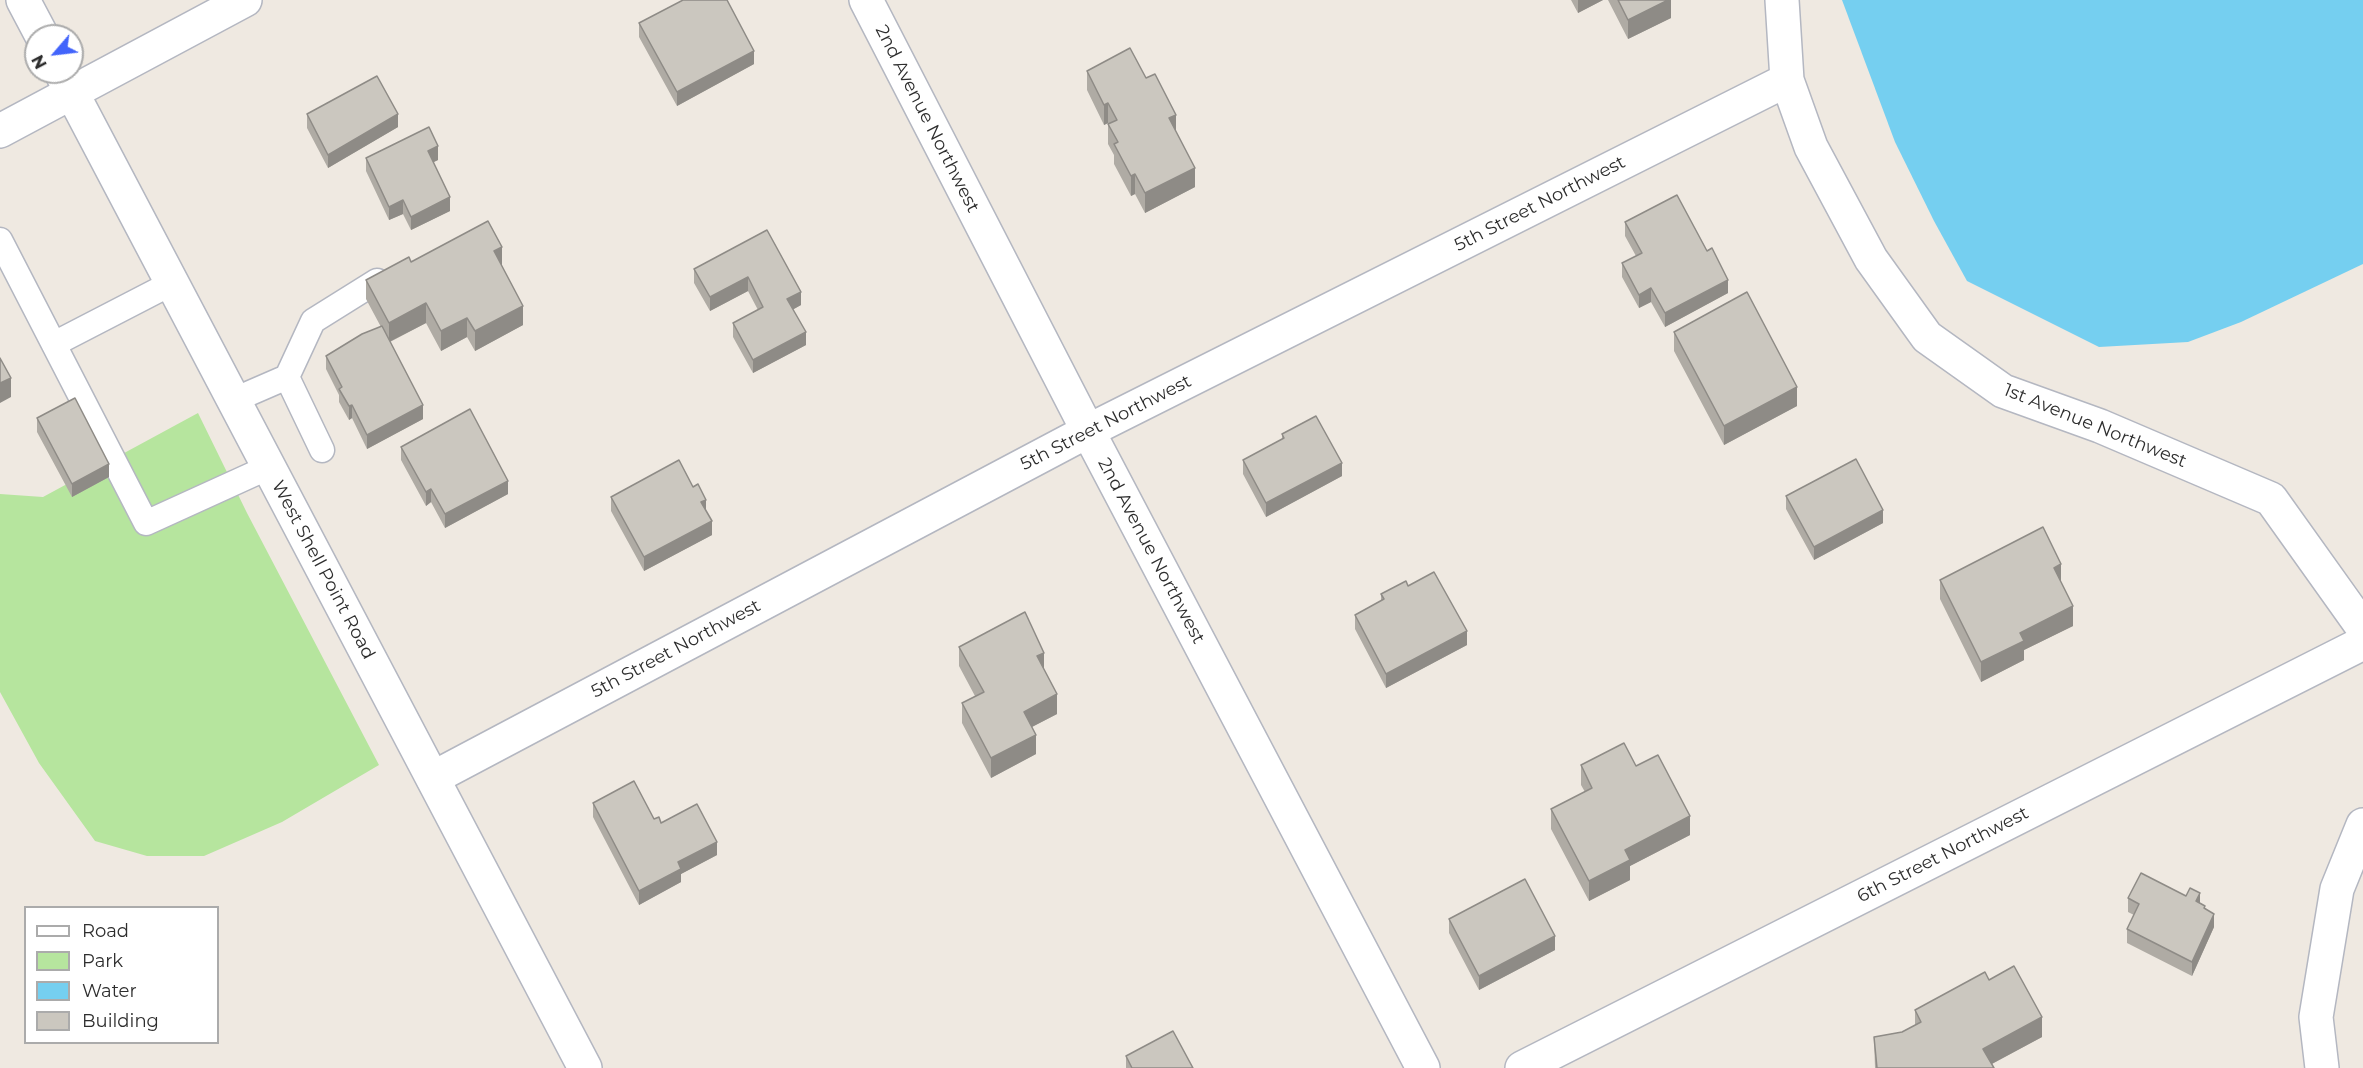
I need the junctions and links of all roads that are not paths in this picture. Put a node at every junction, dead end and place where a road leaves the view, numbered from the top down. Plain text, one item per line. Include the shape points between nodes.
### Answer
1 (23, 0) edge
2 (244, 0) edge
3 (866, 0) edge
4 (1782, 0) edge
5 (36, 24) edge
6 (84, 74) edge
7 (1787, 80) junction
8 (64, 84) edge
9 (68, 84) edge
10 (0, 131) edge
11 (0, 240) edge
12 (376, 281) edge
13 (172, 283) junction
14 (54, 344) junction
15 (286, 377) junction
16 (234, 400) junction
17 (1088, 431) junction
18 (322, 450) dead end
19 (269, 466) junction
20 (2363, 628) edge
21 (2363, 643) edge
22 (433, 778) junction
23 (2363, 825) edge
24 (585, 1068) edge
25 (1424, 1068) edge
26 (1522, 1068) edge
27 (2322, 1068) edge

1 - 5 street
2 - 6 street
3 - 17 street, 2nd Avenue Northwest
4 - 7 street, 1st Avenue Northwest
7 - 17 street, 5th Street Northwest
7 - 20 street, 1st Avenue Northwest via 1811,147 1871,259 1927,337 2003,390 2100,426 2271,499
8 - 10 street
9 - 13 street, West Shell Point Road
11 - 14 lane
12 - 15 lane via 313,321
13 - 14 lane
13 - 16 street, West Shell Point Road
14 - 19 lane via 146,523
15 - 16 lane
15 - 18 lane
16 - 19 street, West Shell Point Road
17 - 22 street, 5th Street Northwest
17 - 25 street, 2nd Avenue Northwest
19 - 22 street, West Shell Point Road
21 - 26 street, 6th Street Northwest
22 - 24 street, West Shell Point Road
23 - 27 street via 2337,889 2316,1017

